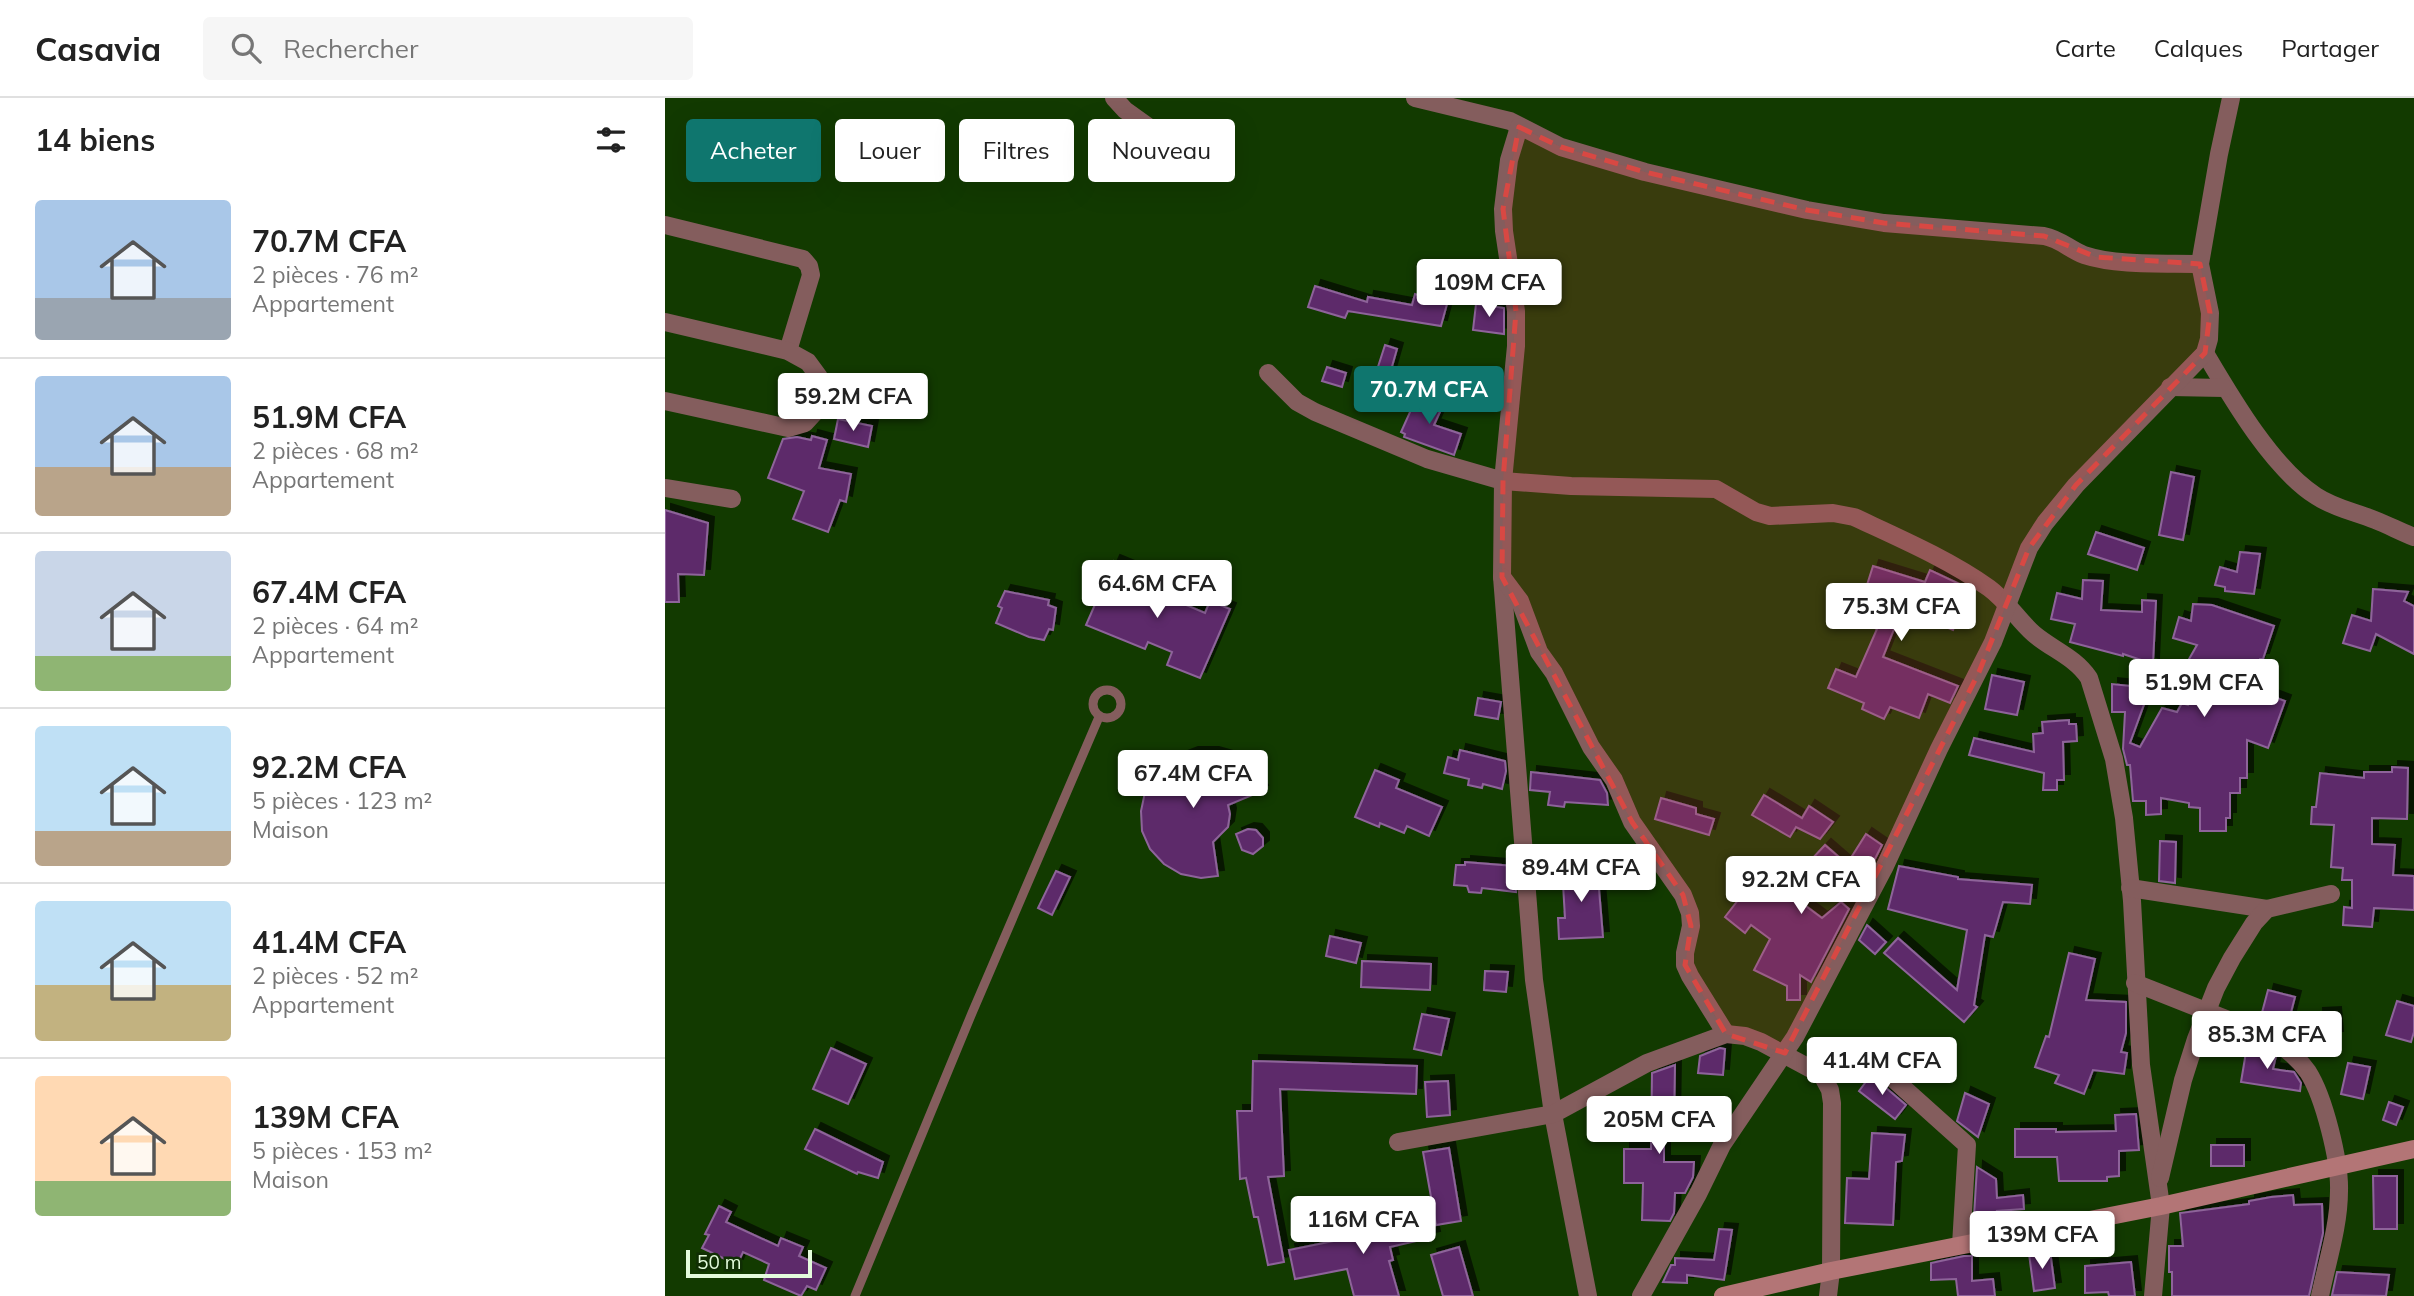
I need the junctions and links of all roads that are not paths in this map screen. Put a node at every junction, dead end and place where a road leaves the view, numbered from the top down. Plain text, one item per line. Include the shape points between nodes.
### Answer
1 (1114, 98) edge
2 (1415, 98) edge
3 (2231, 98) edge
4 (1138, 119) edge
5 (1519, 127) junction
6 (665, 225) edge
7 (2200, 264) junction
8 (665, 322) edge
9 (788, 351) junction
10 (2205, 353) junction
11 (1268, 373) dead end
12 (2170, 387) junction
13 (2224, 388) junction
14 (665, 401) edge
15 (1503, 481) junction
16 (665, 488) edge
17 (732, 499) dead end
18 (2414, 537) edge
19 (1502, 577) junction
20 (2008, 604) junction
21 (1099, 717) dead end
22 (2130, 888) junction
23 (2331, 894) dead end
24 (2267, 909) junction
25 (2135, 983) junction
26 (2206, 1012) junction
27 (1726, 1034) junction
28 (1785, 1053) junction
29 (1870, 1058) dead end
30 (1553, 1114) junction
31 (1398, 1142) dead end
32 (2414, 1149) edge
33 (2338, 1166) junction
34 (2158, 1185) junction
35 (2161, 1206) junction
36 (1961, 1245) junction
37 (1831, 1271) junction
38 (855, 1296) edge
39 (1587, 1296) edge
40 (1641, 1296) edge
41 (1724, 1296) edge
42 (1828, 1296) edge
43 (2153, 1296) edge
44 (2320, 1296) edge

1 - 4 street
2 - 5 street
3 - 7 street
5 - 7 street via 1561,147 1645,172 1807,210 1884,223 2044,236 2083,254 2125,261
5 - 15 street via 1504,186 1504,231 1516,311
6 - 9 street via 803,259 811,275
7 - 10 street via 2210,313
8 - 9 street
9 - 14 street via 808,362 819,377 816,411 804,423 788,428
10 - 12 street
10 - 13 street
11 - 15 street via 1297,402 1315,412 1427,459
12 - 13 street
12 - 20 street via 2045,523 2029,548
13 - 18 street via 2275,456 2314,495
15 - 19 street
15 - 20 street via 1716,489 1770,516 1833,513 1854,517 1969,575
16 - 17 street
19 - 27 street via 1520,601 1539,652 1555,673 1632,822 1683,895 1691,926 1685,965
19 - 30 street via 1534,980
20 - 22 street via 2031,632 2082,667 2089,678 2114,759
20 - 28 street via 1885,866
21 - 38 lane
22 - 24 street
22 - 25 street
23 - 24 street
24 - 26 street via 2232,958
25 - 26 street
25 - 34 street
26 - 33 street via 2277,1041 2308,1072
26 - 34 street via 2183,1080
27 - 28 street via 1745,1036
27 - 30 street via 1647,1063
28 - 37 street via 1823,1077 1830,1090
28 - 40 street via 1722,1145
29 - 36 street via 1967,1146
30 - 31 street
30 - 39 street
32 - 33 street
33 - 35 street
33 - 44 street via 2336,1220
34 - 35 street
35 - 36 street
35 - 43 street
36 - 37 street
37 - 41 street
37 - 42 street

